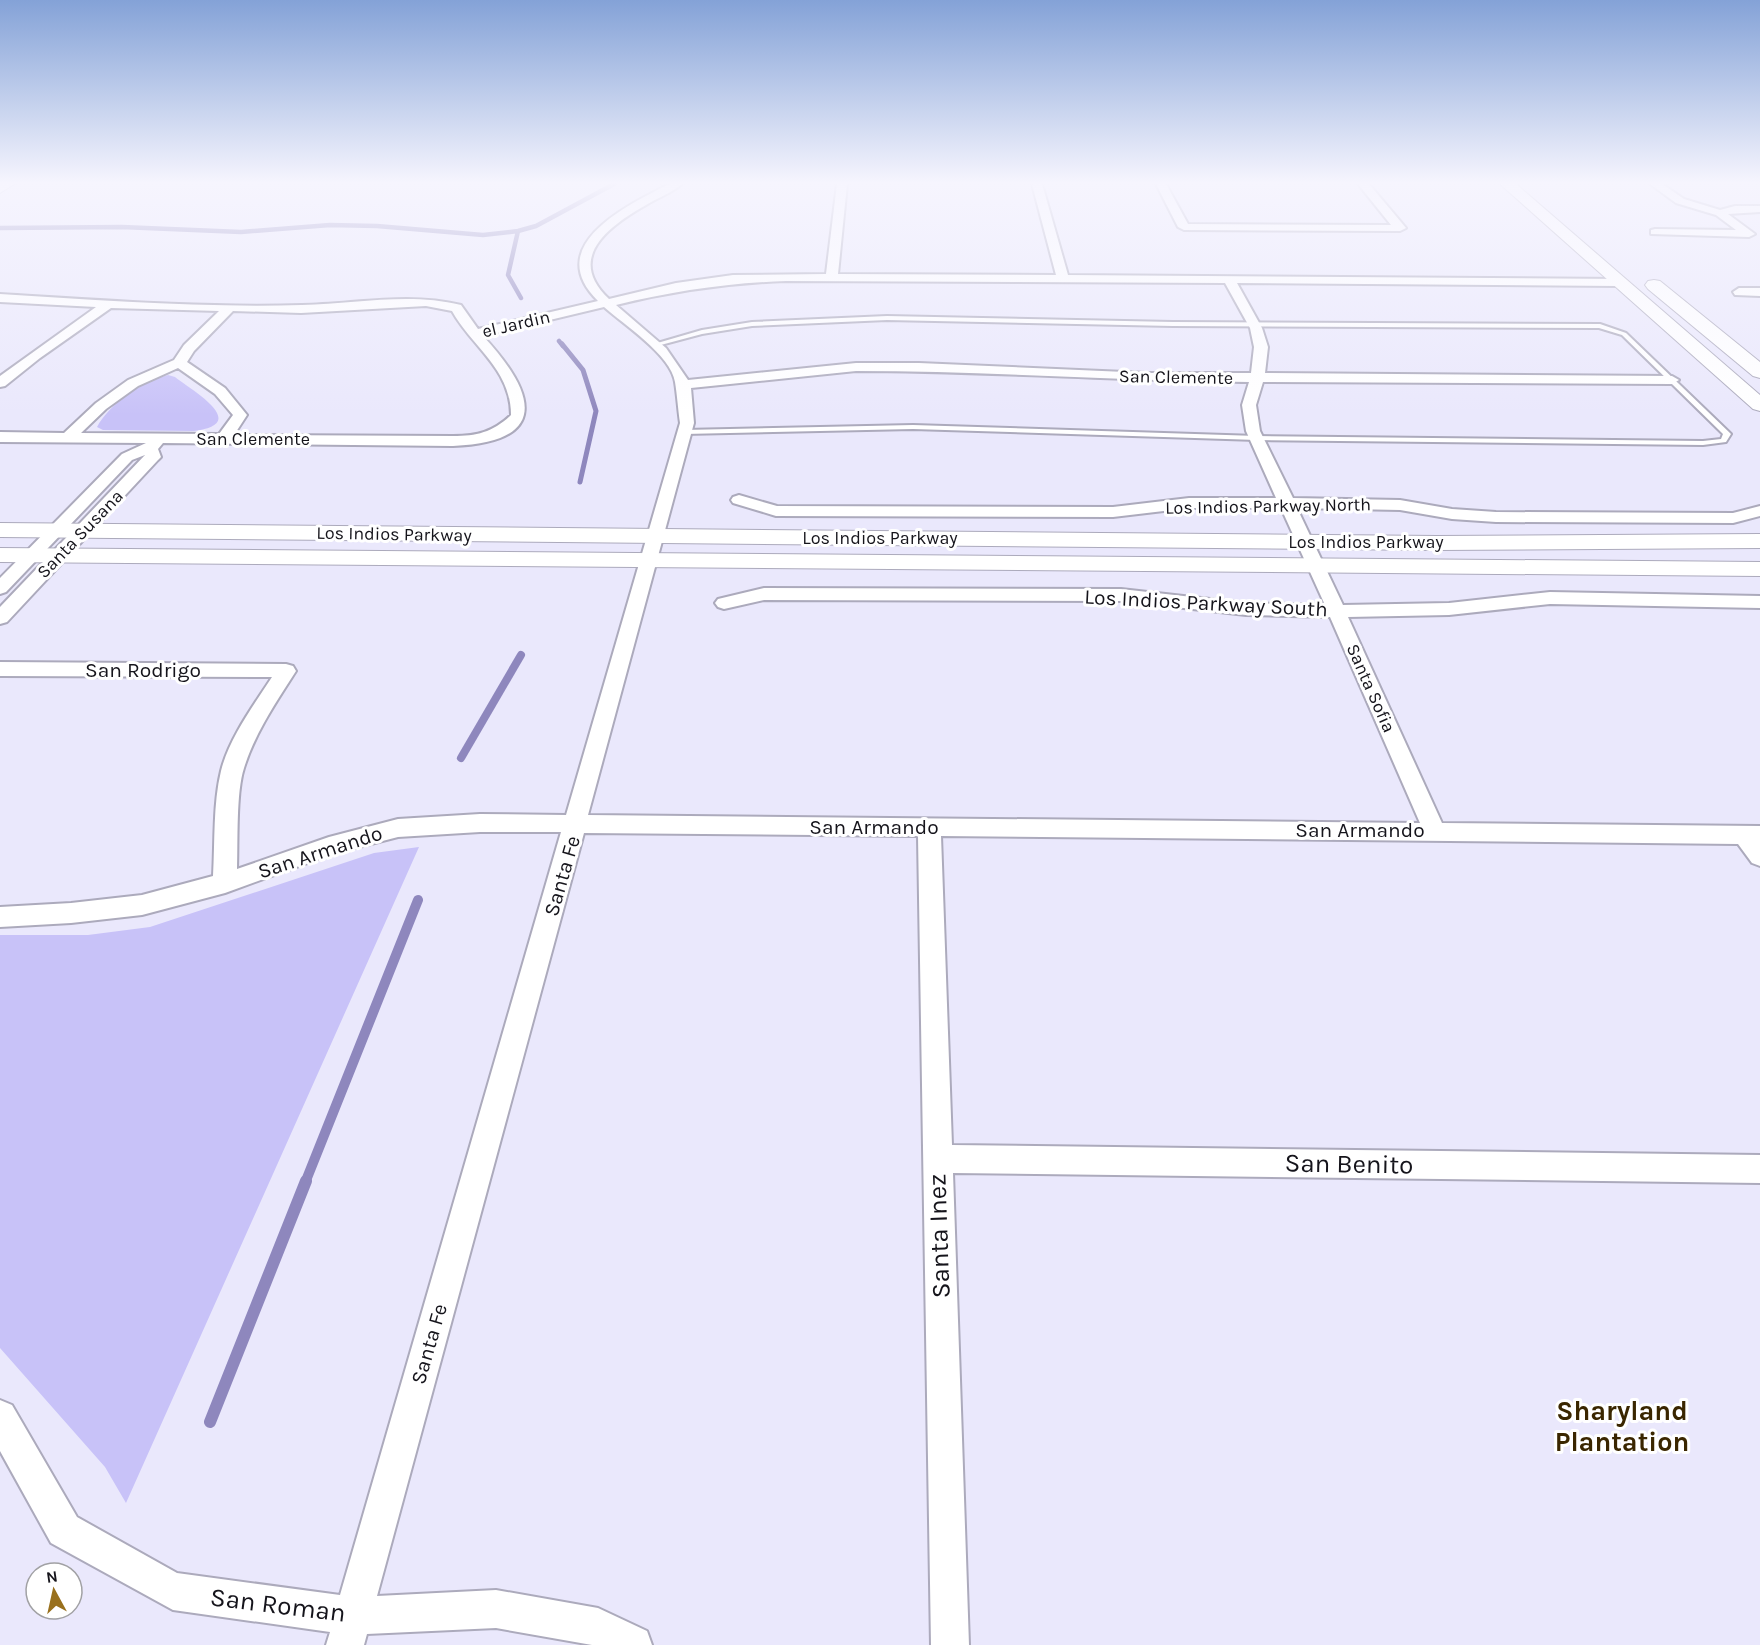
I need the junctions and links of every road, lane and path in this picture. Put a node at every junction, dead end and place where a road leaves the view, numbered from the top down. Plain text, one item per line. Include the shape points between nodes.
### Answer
1 (583, 261) edge
2 (834, 261) edge
3 (1057, 261) edge
4 (1595, 261) edge
5 (832, 277) junction
6 (1644, 277) dead end
7 (1062, 279) junction
8 (1229, 280) junction
9 (1619, 282) junction
10 (1738, 292) dead end
11 (1760, 292) edge
12 (0, 298) edge
13 (607, 302) junction
14 (108, 304) junction
15 (230, 307) junction
16 (1254, 325) junction
17 (474, 334) junction
18 (657, 344) junction
19 (178, 363) junction
20 (1760, 372) edge
21 (1257, 378) junction
22 (1672, 380) junction
23 (0, 383) edge
24 (681, 385) junction
25 (1760, 405) edge
26 (684, 432) junction
27 (0, 437) edge
28 (67, 438) junction
29 (1257, 438) junction
30 (224, 439) junction
31 (155, 443) junction
32 (739, 500) dead end
33 (1286, 503) junction
34 (1760, 511) edge
35 (0, 530) edge
36 (56, 531) junction
37 (83, 531) junction
38 (1760, 541) edge
39 (1304, 542) junction
40 (651, 548) junction
41 (0, 555) edge
42 (32, 555) junction
43 (60, 555) junction
44 (1316, 565) junction
45 (1760, 569) edge
46 (0, 588) edge
47 (1760, 602) edge
48 (724, 603) dead end
49 (1336, 610) junction
50 (0, 618) edge
51 (0, 669) edge
52 (576, 826) junction
53 (929, 828) junction
54 (1434, 830) junction
55 (1752, 835) edge
56 (1760, 857) edge
57 (225, 884) junction
58 (0, 917) edge
59 (937, 1159) junction
60 (1760, 1169) edge
61 (0, 1417) edge
62 (349, 1631) edge
63 (633, 1645) edge
64 (950, 1645) edge

1 - 13 street, Santa Fe via 586,279
2 - 5 street
3 - 7 street
4 - 9 street
5 - 7 street, el Jardin
5 - 13 street, el Jardin via 734,279
6 - 20 street
7 - 8 street, el Jardin
8 - 9 street, el Jardin
8 - 16 street, Santa Sofia
9 - 25 street
10 - 11 street
12 - 14 street, el Jardin
13 - 17 street, el Jardin
13 - 18 street, Santa Fe
14 - 15 street, el Jardin
14 - 23 street
15 - 17 street, el Jardin via 301,309 426,302 457,308
15 - 19 street
16 - 18 lane via 887,318 752,324
16 - 21 street, Santa Sofia via 1261,347
16 - 22 lane via 1600,326 1624,334
17 - 30 street, San Clemente via 500,363 516,392 518,416 504,431 486,440
18 - 24 street, Santa Fe via 680,375
19 - 28 street via 133,383
19 - 30 street via 211,381 240,415
21 - 22 street, San Clemente
21 - 24 street, San Clemente via 866,367
21 - 29 street, Santa Sofia via 1249,405
22 - 29 lane via 1727,434 1724,441
24 - 26 street, Santa Fe via 687,423
26 - 29 lane via 913,427
26 - 40 street, Santa Fe
27 - 28 street, San Clemente
28 - 31 street, San Clemente
29 - 33 street, Santa Sofia
30 - 31 street, San Clemente
31 - 36 street, Santa Susana via 127,457
31 - 37 street, Santa Susana via 153,458
32 - 33 street, Los Indios Parkway North via 776,511 1113,512 1189,503
33 - 34 street, Los Indios Parkway North via 1400,505 1496,517 1733,518
33 - 39 street, Santa Sofia
35 - 36 street, Los Indios Parkway
36 - 37 street, Los Indios Parkway
36 - 42 street, Santa Susana
37 - 40 street, Los Indios Parkway
37 - 43 street, Santa Susana
38 - 39 street, Los Indios Parkway
39 - 40 street, Los Indios Parkway
39 - 44 street, Santa Sofia
40 - 43 street, Los Indios Parkway
40 - 44 street, Los Indios Parkway
40 - 52 street, Santa Fe
41 - 42 street, Los Indios Parkway
42 - 43 street, Los Indios Parkway
42 - 46 street, Santa Susana
43 - 50 street, Santa Susana
44 - 45 street, Los Indios Parkway
44 - 49 street, Santa Sofia
47 - 49 street, Los Indios Parkway South via 1550,598 1449,609
48 - 49 street, Los Indios Parkway South via 764,594 1109,595 1246,609
49 - 54 street, Santa Sofia
51 - 57 street, San Rodrigo via 286,670 253,722 232,770
52 - 53 street, San Armando
52 - 57 street, San Armando via 480,823 398,828 329,846
52 - 62 street, Santa Fe
53 - 54 street, San Armando
53 - 59 street, Santa Inez
54 - 55 street, San Armando
55 - 56 street
57 - 58 street, San Armando via 142,905
59 - 60 street, San Benito
59 - 64 street, Santa Inez
61 - 62 street, San Roman via 64,1530 172,1591
62 - 63 street, San Roman via 496,1609 598,1627

